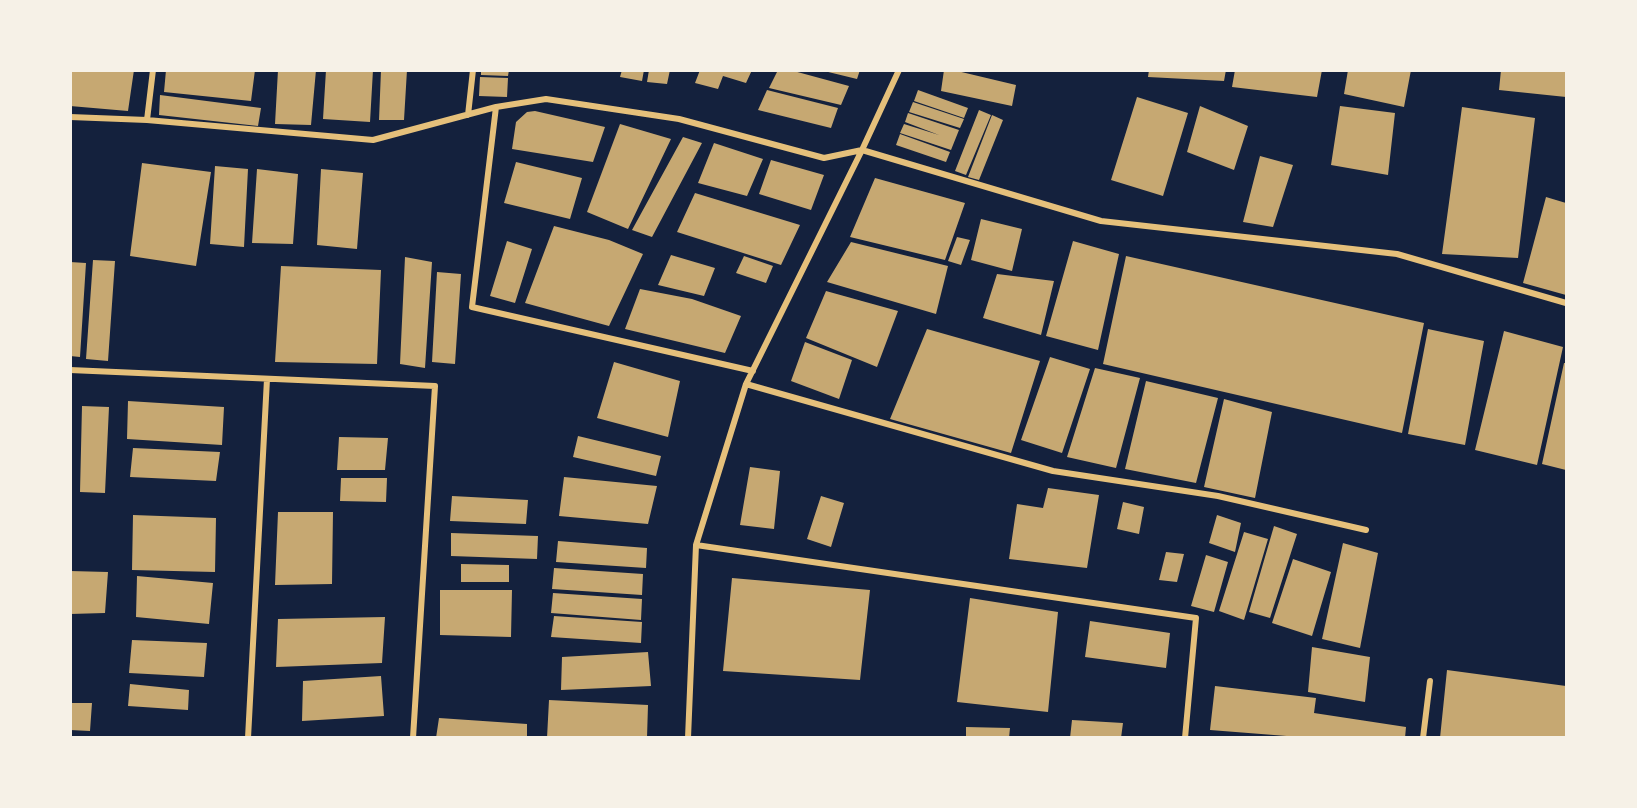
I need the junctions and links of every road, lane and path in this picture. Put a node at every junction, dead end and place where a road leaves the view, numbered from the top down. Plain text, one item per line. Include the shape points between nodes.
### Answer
1 (153, 70) edge
2 (473, 70) edge
3 (899, 70) edge
4 (496, 107) junction
5 (468, 115) junction
6 (70, 117) edge
7 (147, 120) junction
8 (862, 150) junction
9 (1566, 303) edge
10 (70, 370) edge
11 (753, 371) junction
12 (267, 379) junction
13 (746, 384) junction
14 (1366, 530) dead end
15 (696, 545) junction
16 (1430, 681) dead end
17 (248, 738) edge
18 (413, 738) edge
19 (688, 738) edge
20 (1185, 738) edge
21 (1423, 738) edge

1 - 7 street
2 - 5 street
3 - 8 street
4 - 5 street
4 - 8 street via 546,99 679,119 824,158
4 - 11 street via 471,307
5 - 7 street via 373,140
6 - 7 street
8 - 9 street via 1101,221 1397,254
8 - 11 street
10 - 12 street
11 - 13 street
12 - 17 street
12 - 18 street via 435,386
13 - 14 street via 1053,471 1218,496
13 - 15 street
15 - 19 street
15 - 20 street via 1196,618
16 - 21 street

